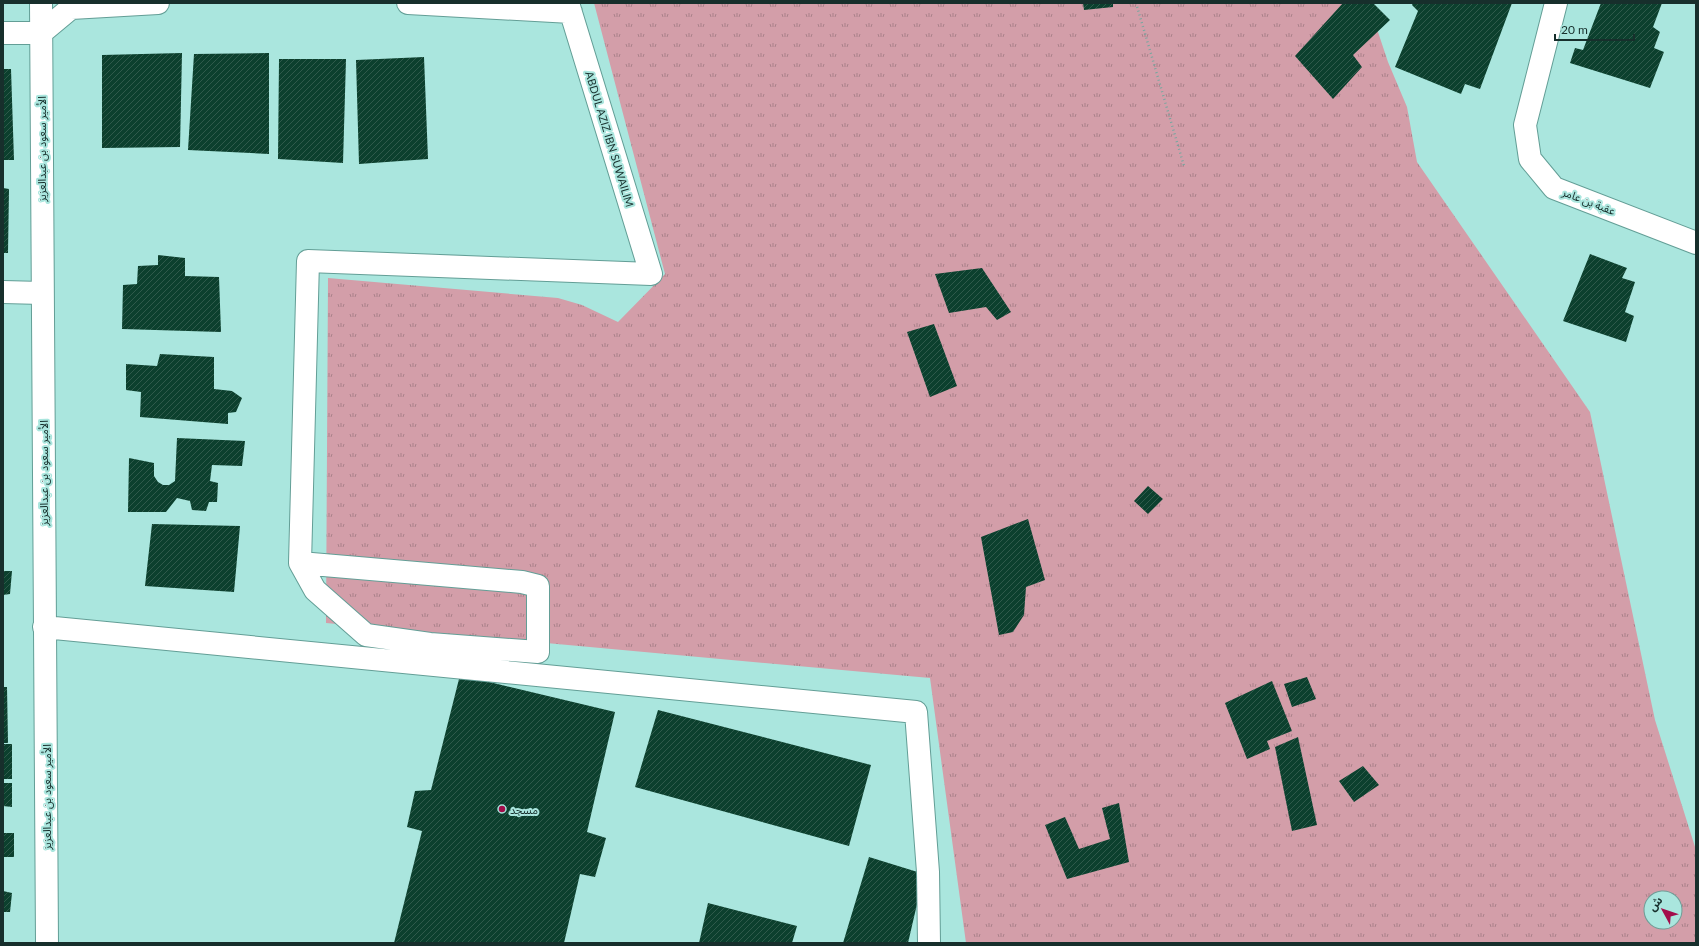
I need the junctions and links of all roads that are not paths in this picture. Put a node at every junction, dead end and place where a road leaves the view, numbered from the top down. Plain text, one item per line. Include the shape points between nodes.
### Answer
1 (41, 3) edge
2 (158, 3) edge
3 (408, 3) edge
4 (1556, 3) edge
5 (570, 8) edge
6 (3, 33) edge
7 (41, 33) junction
8 (1696, 243) edge
9 (3, 292) edge
10 (42, 293) junction
11 (300, 563) junction
12 (44, 627) junction
13 (47, 943) edge
14 (929, 943) edge

1 - 7 street, الأمير سعود بن عبدالعزيز
2 - 7 street via 71,8
3 - 5 street
4 - 8 street, عقبة بن عامر via 1525,125 1530,159 1554,188
5 - 11 street, ABDUL AZIZ IBN SUWAILIM via 651,274 308,261
6 - 7 street
7 - 10 street, الأمير سعود بن عبدالعزيز
9 - 10 street
10 - 12 street, الأمير سعود بن عبدالعزيز
11 - 11 street via 315,590 366,635 430,644 538,652 538,586 522,582
12 - 13 street, الأمير سعود بن عبدالعزيز
12 - 14 street via 916,712 928,872

